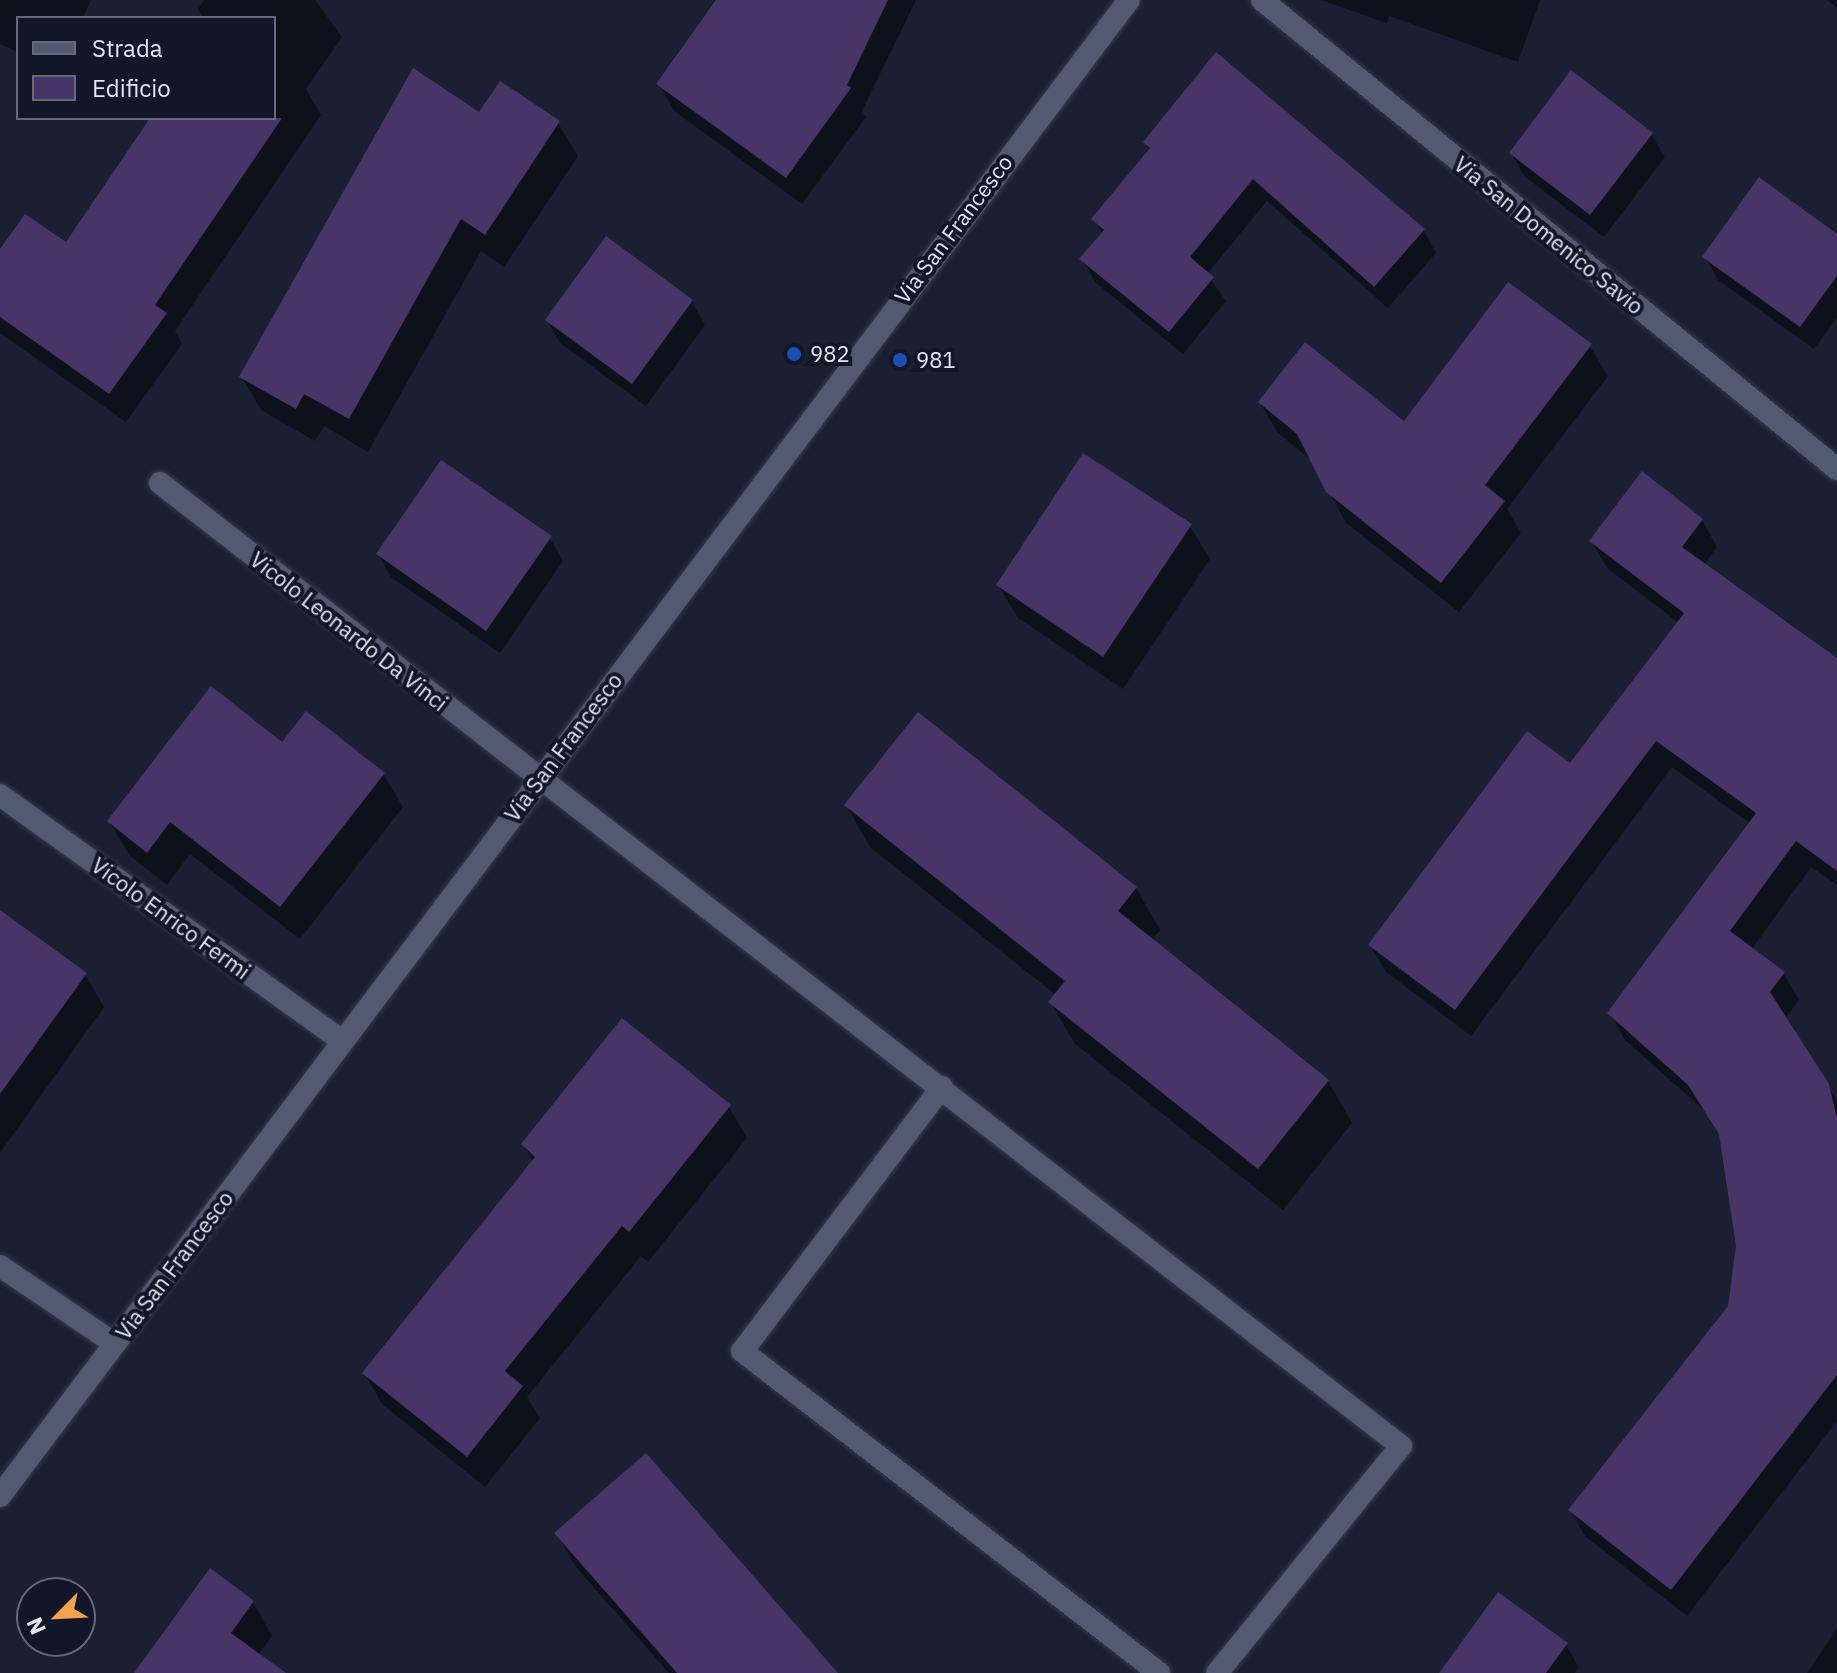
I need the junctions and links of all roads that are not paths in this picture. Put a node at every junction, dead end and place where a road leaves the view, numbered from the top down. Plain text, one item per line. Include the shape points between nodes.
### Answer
1 (1129, 0) edge
2 (1262, 0) edge
3 (1837, 469) edge
4 (160, 483) dead end
5 (539, 779) junction
6 (0, 795) edge
7 (342, 1041) junction
8 (942, 1087) junction
9 (0, 1266) edge
10 (115, 1344) junction
11 (0, 1496) edge
12 (1159, 1673) edge
13 (1217, 1673) edge

1 - 5 street, Via San Francesco
2 - 3 street, Via San Domenico Savio
4 - 5 street, Vicolo Leonardo Da Vinci
5 - 7 street, Via San Francesco
5 - 8 street, Vicolo Leonardo Da Vinci
6 - 7 street, Vicolo Enrico Fermi
7 - 10 street, Via San Francesco
8 - 12 street via 742,1351
8 - 13 street, Vicolo Leonardo Da Vinci via 1401,1446
9 - 10 street
10 - 11 street, Via San Francesco

